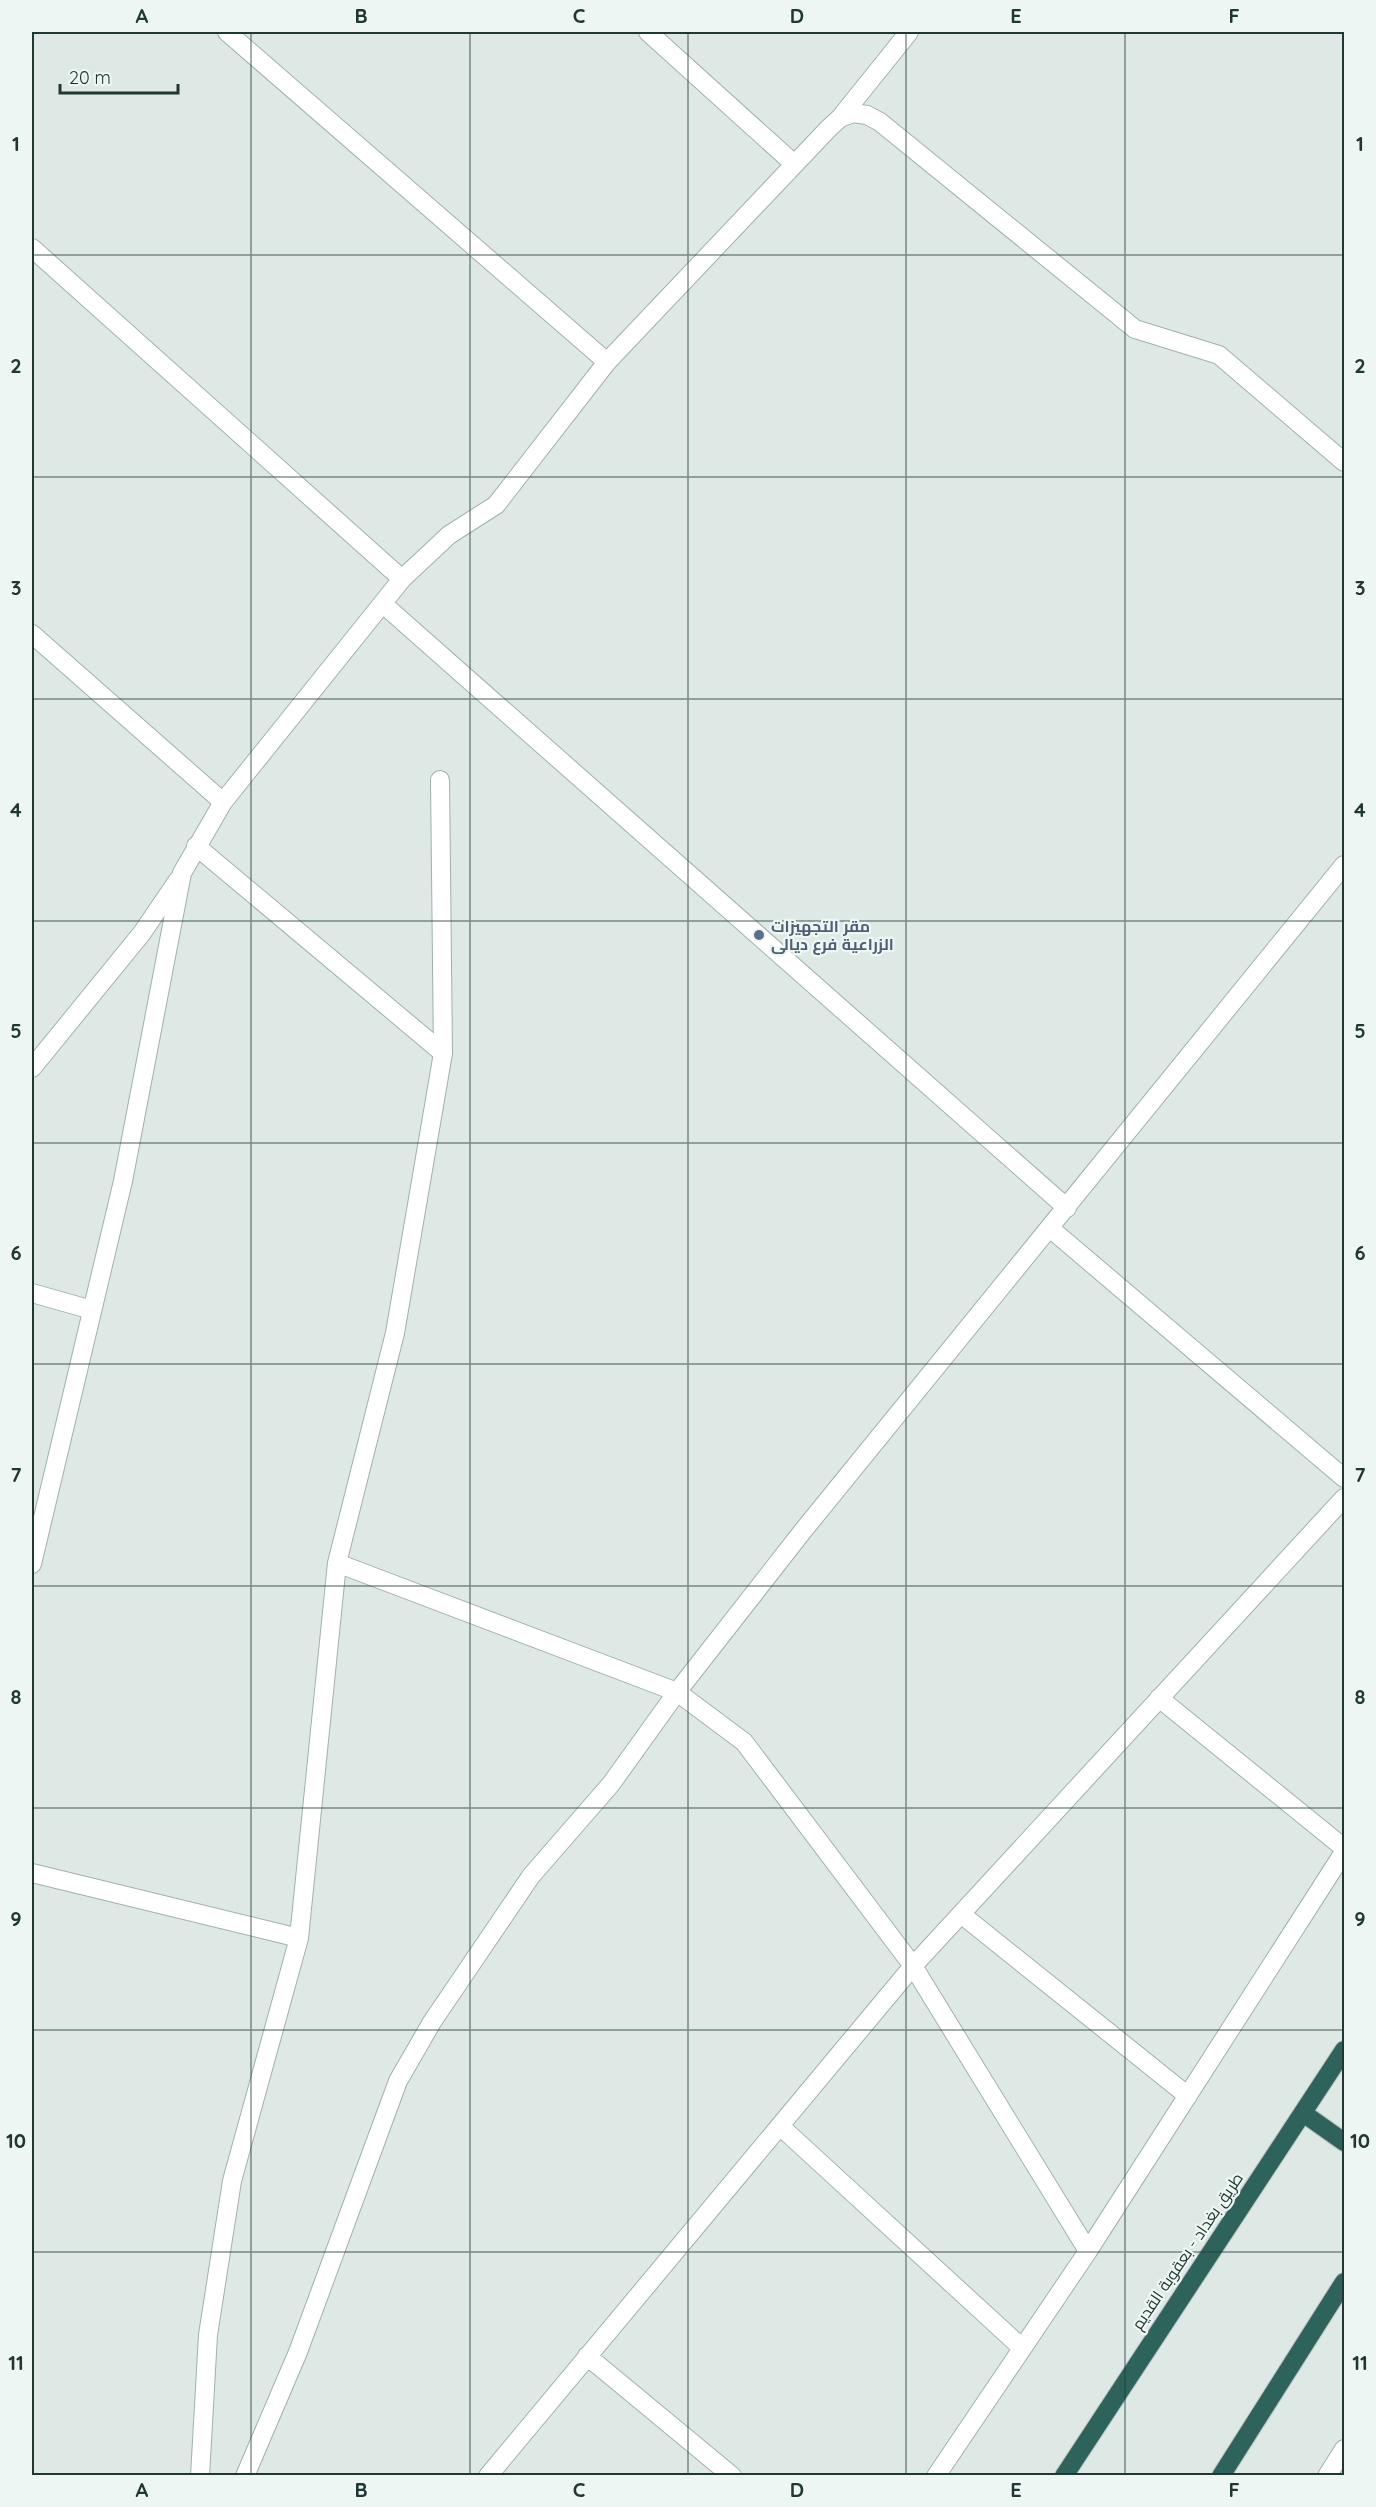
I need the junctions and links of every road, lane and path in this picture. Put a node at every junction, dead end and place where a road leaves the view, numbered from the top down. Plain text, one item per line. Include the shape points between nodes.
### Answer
1 (227, 32) edge
2 (648, 32) edge
3 (909, 32) edge
4 (840, 118) junction
5 (794, 163) junction
6 (32, 249) edge
7 (607, 362) junction
8 (1344, 462) edge
9 (402, 579) junction
10 (383, 604) junction
11 (32, 634) edge
12 (440, 780) dead end
13 (223, 802) junction
14 (196, 846) junction
15 (1344, 865) edge
16 (182, 873) junction
17 (443, 1053) junction
18 (32, 1068) edge
19 (1067, 1208) junction
20 (1051, 1229) junction
21 (32, 1293) edge
22 (92, 1310) junction
23 (1344, 1478) edge
24 (1344, 1498) edge
25 (337, 1563) junction
26 (32, 1564) edge
27 (677, 1692) junction
28 (1160, 1698) junction
29 (1344, 1850) edge
30 (32, 1873) edge
31 (961, 1914) junction
32 (299, 1938) junction
33 (913, 1966) junction
34 (1344, 2050) edge
35 (1188, 2096) junction
36 (1303, 2113) junction
37 (780, 2126) junction
38 (1344, 2142) edge
39 (1088, 2251) junction
40 (1344, 2282) edge
41 (1022, 2348) junction
42 (587, 2356) junction
43 (1344, 2450) edge
44 (200, 2475) edge
45 (245, 2475) edge
46 (488, 2475) edge
47 (732, 2475) edge
48 (936, 2475) edge
49 (1064, 2475) edge
50 (1221, 2475) edge
51 (1327, 2475) edge

1 - 7 street
2 - 5 street
3 - 4 street
4 - 5 street
4 - 8 street via 853,113 880,122 1135,329 1219,355
5 - 7 street
6 - 9 street
7 - 9 street via 496,505 449,535
9 - 10 street
10 - 13 street
10 - 19 street
11 - 13 street
12 - 17 street
13 - 14 street
14 - 16 street
14 - 17 street
15 - 19 street
16 - 18 street via 142,933
16 - 22 street via 123,1181
17 - 25 street via 395,1333
19 - 20 street
20 - 23 street
20 - 27 street via 802,1532
21 - 22 street
22 - 26 street
24 - 28 street
25 - 27 street
25 - 32 street
27 - 33 street via 744,1742
27 - 45 street via 611,1784 531,1876 432,2022 398,2081 298,2352
28 - 29 street
28 - 31 street
29 - 35 street
30 - 32 street
31 - 33 street
31 - 35 street
32 - 44 street via 232,2181 208,2336
33 - 37 street
33 - 39 street
34 - 36 highway, طريق بغداد - بعقوبة القديم
35 - 39 street
36 - 38 highway
36 - 49 highway, طريق بغداد - بعقوبة القديم
37 - 41 street
37 - 42 street
39 - 41 street
40 - 50 highway
41 - 48 street
42 - 46 street
42 - 47 street
43 - 51 street

